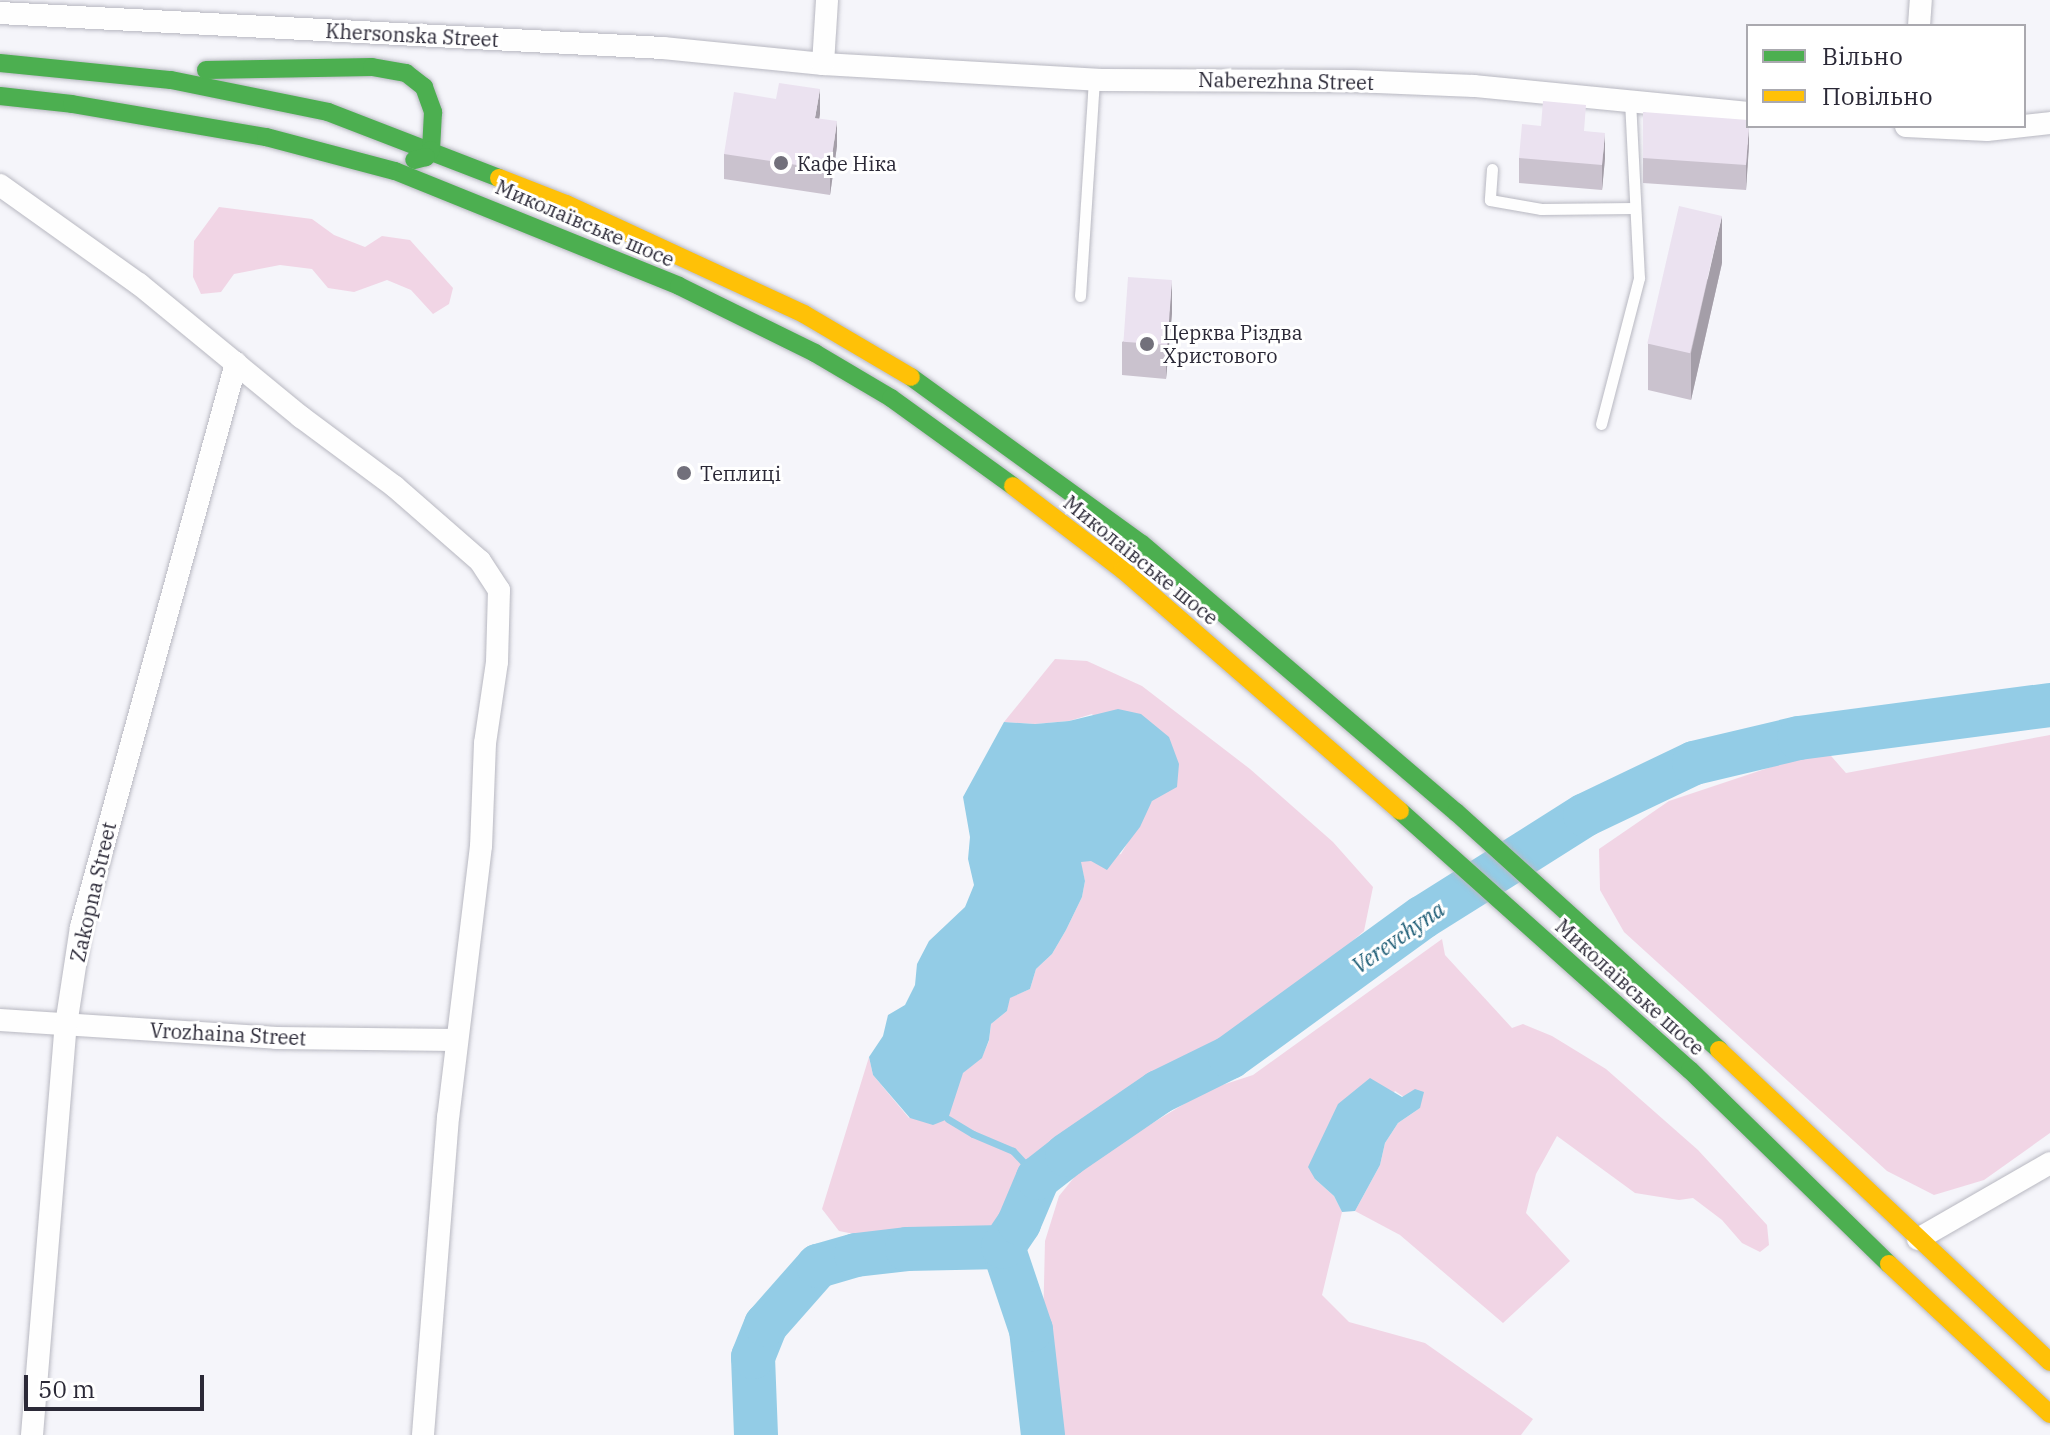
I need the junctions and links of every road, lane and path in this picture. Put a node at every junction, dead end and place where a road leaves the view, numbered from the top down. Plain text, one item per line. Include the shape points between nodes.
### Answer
1 (827, 0) edge
2 (1921, 0) edge
3 (0, 13) edge
4 (1919, 24) edge
5 (0, 63) edge
6 (823, 64) junction
7 (97, 73) junction
8 (1094, 79) junction
9 (0, 96) edge
10 (1630, 103) junction
11 (72, 104) junction
12 (1746, 113) edge
13 (2050, 123) edge
14 (2026, 126) edge
15 (1948, 128) edge
16 (2005, 128) edge
17 (431, 150) junction
18 (1492, 169) dead end
19 (0, 185) edge
20 (1634, 208) junction
21 (1080, 296) dead end
22 (236, 363) junction
23 (1601, 424) dead end
24 (0, 1020) edge
25 (66, 1025) junction
26 (456, 1040) junction
27 (2050, 1163) edge
28 (1918, 1239) junction
29 (2050, 1362) edge
30 (2050, 1414) edge
31 (32, 1435) edge
32 (423, 1435) edge

1 - 6 street
2 - 4 street
3 - 6 street, Khersonska Street via 663,48
5 - 7 main road, Миколаївське шосе
6 - 8 street, Naberezhna Street
7 - 17 main road, Миколаївське шосе via 259,95 328,112
7 - 17 main road via 392,68 417,78 424,87 433,112
8 - 10 street, Naberezhna Street via 1435,84
8 - 21 lane
9 - 11 main road, Миколаївське шосе
10 - 12 street, Naberezhna Street
10 - 20 lane
11 - 17 main road via 261,121 419,161
11 - 30 main road, Миколаївське шосе via 266,137 395,171 679,286 815,353 891,398 1123,570 1419,827 1690,1070
13 - 14 street
15 - 16 street
17 - 28 main road, Миколаївське шосе via 804,314 909,376 1142,544 1569,913
18 - 20 lane via 1490,200 1541,209
19 - 22 street via 139,284
20 - 23 lane via 1639,278
22 - 25 street, Zakopna Street via 81,927
22 - 26 street via 458,539 499,590 481,846
24 - 25 street, Vrozhaina Street
25 - 26 street, Vrozhaina Street via 276,1038
25 - 31 street, Zakopna Street
26 - 32 street
27 - 28 street
28 - 29 main road, Миколаївське шосе

